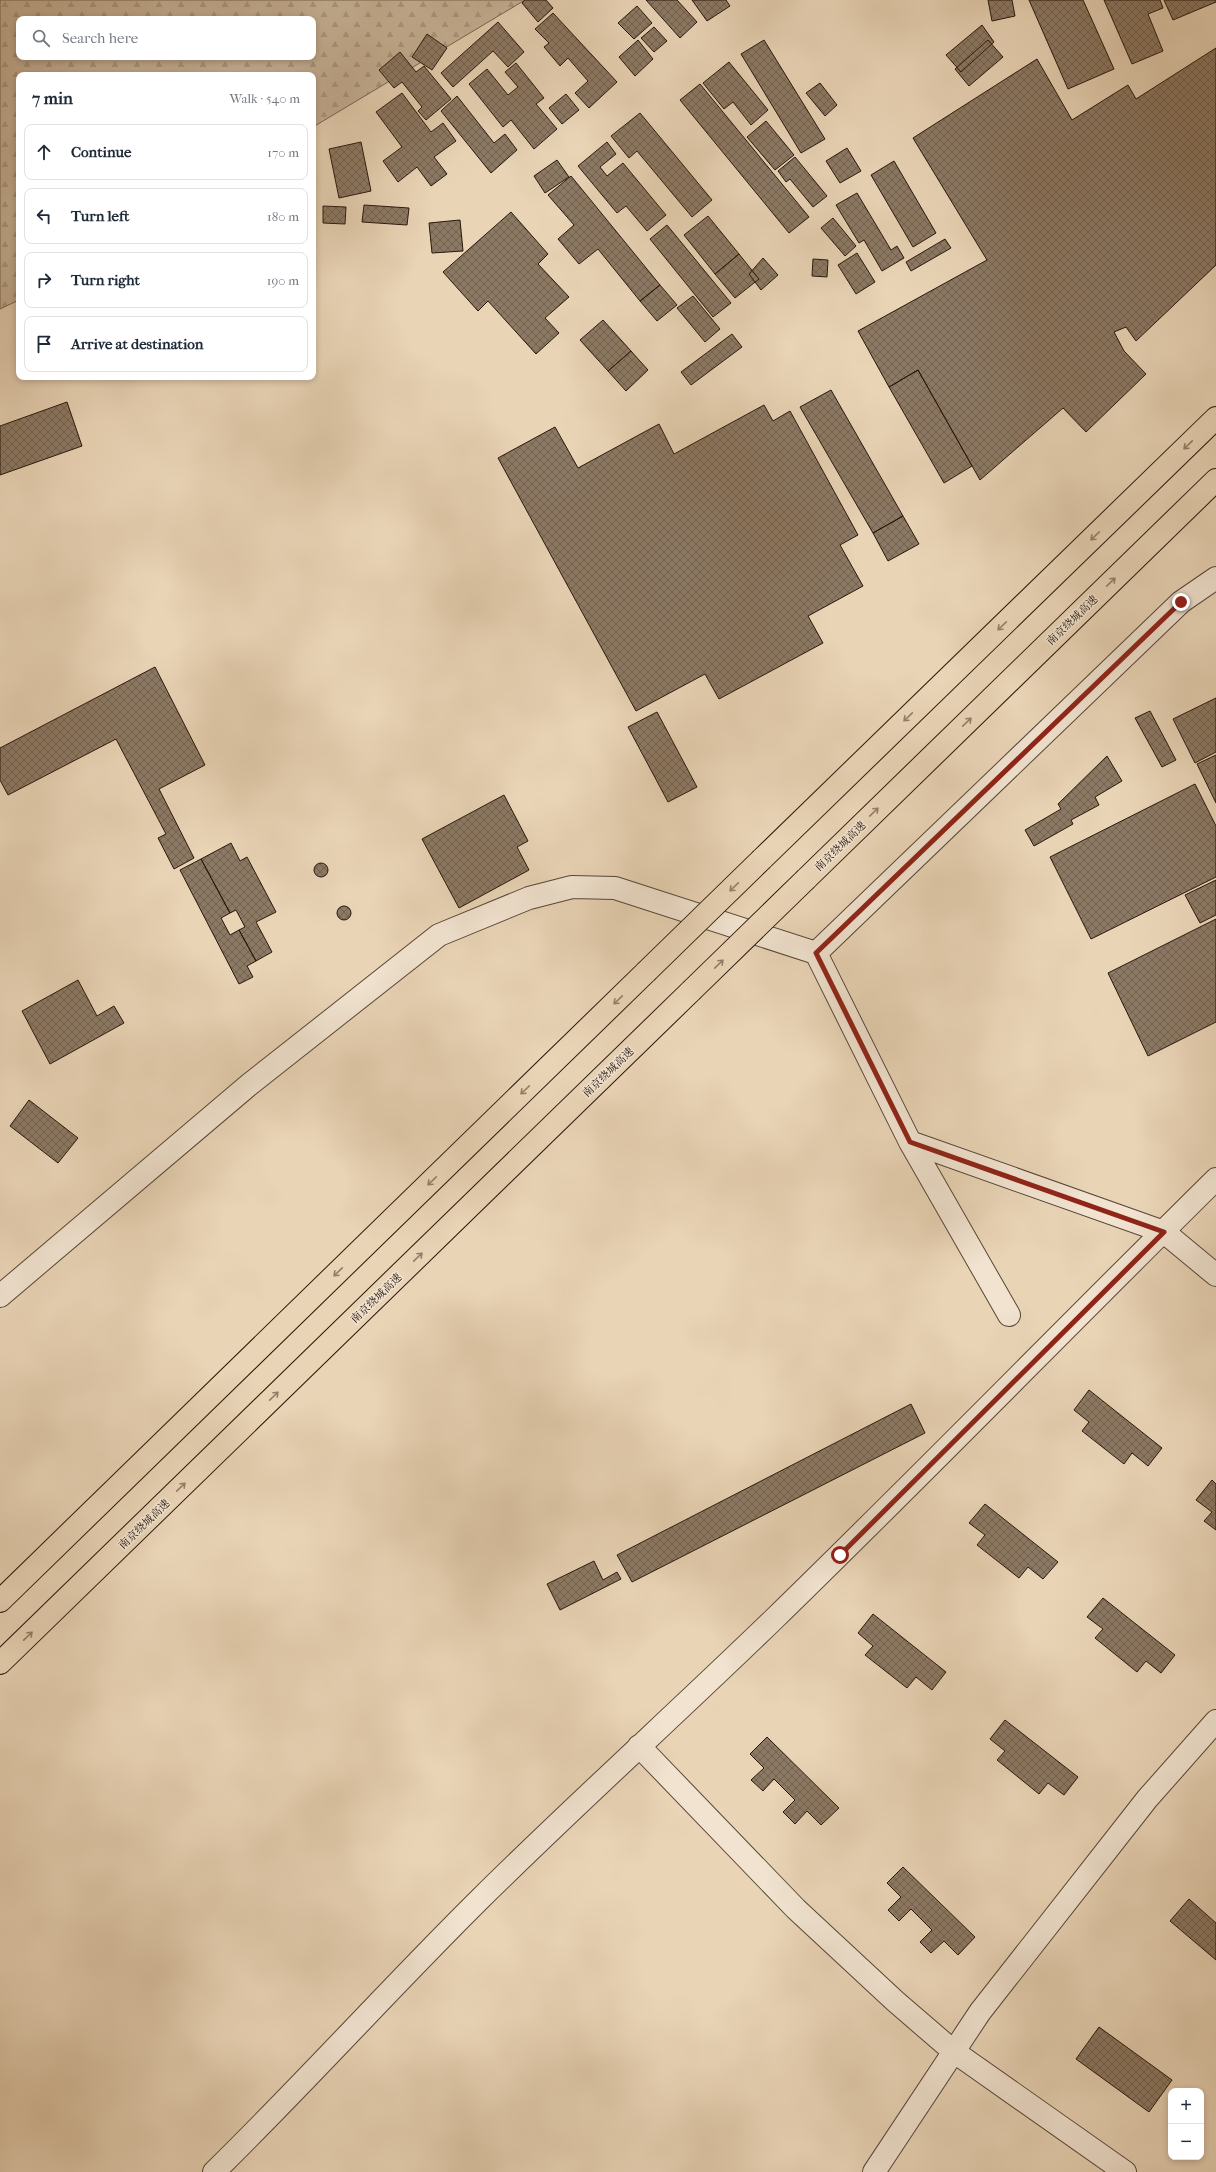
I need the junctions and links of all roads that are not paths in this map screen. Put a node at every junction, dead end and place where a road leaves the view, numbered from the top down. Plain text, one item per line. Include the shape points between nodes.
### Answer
1 (1216, 418) edge
2 (1216, 480) edge
3 (1216, 578) edge
4 (816, 953) junction
5 (910, 1142) junction
6 (1216, 1179) edge
7 (1164, 1232) junction
8 (1216, 1275) edge
9 (0, 1296) edge
10 (1009, 1315) dead end
11 (0, 1601) edge
12 (0, 1663) edge
13 (1216, 1721) edge
14 (639, 1746) junction
15 (953, 2051) junction
16 (214, 2172) edge
17 (874, 2172) edge
18 (1125, 2172) edge

1 -> 11 highway, bridge
12 -> 2 highway, 南京绕城高速, bridge
3 - 4 street via 1181,602
4 - 5 street
4 - 9 street via 615,888 572,887 529,898 439,935 250,1084
5 - 7 street
5 - 10 street
6 - 7 street
7 - 8 street
7 - 14 street via 834,1561
13 - 15 street via 1147,1799 980,2012
14 - 15 street via 796,1910
14 - 16 street via 465,1913 276,2112
15 - 17 street
15 - 18 street

